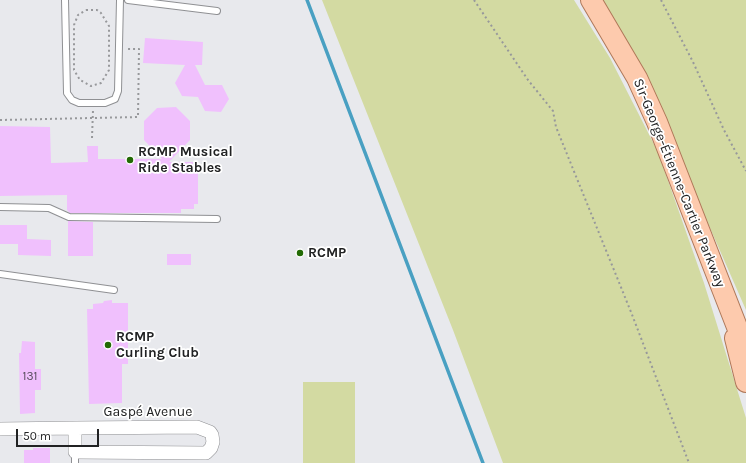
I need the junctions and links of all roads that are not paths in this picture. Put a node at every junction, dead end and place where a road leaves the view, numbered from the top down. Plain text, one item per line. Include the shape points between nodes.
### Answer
1 (65, 0) edge
2 (120, 0) edge
3 (128, 0) edge
4 (592, 0) edge
5 (217, 11) dead end
6 (0, 207) edge
7 (217, 219) dead end
8 (0, 274) edge
9 (721, 286) junction
10 (114, 290) dead end
11 (746, 332) edge
12 (746, 350) edge
13 (746, 382) edge
14 (75, 428) junction
15 (0, 429) edge
16 (75, 457) edge

1 - 2 lane via 67,93 75,102 94,103 112,102 117,95
3 - 5 lane
4 - 9 main road, Sir-George-Étienne-Cartier Parkway via 647,100
6 - 7 lane via 49,208 69,217
8 - 10 lane
9 - 11 main road
9 - 12 main road, Sir-George-Étienne-Cartier Parkway
9 - 13 main road
14 - 15 street, Gaspé Avenue
14 - 16 street, Gaspé Avenue
14 - 16 street, Gaspé Avenue via 197,427 210,432 213,442 206,453

